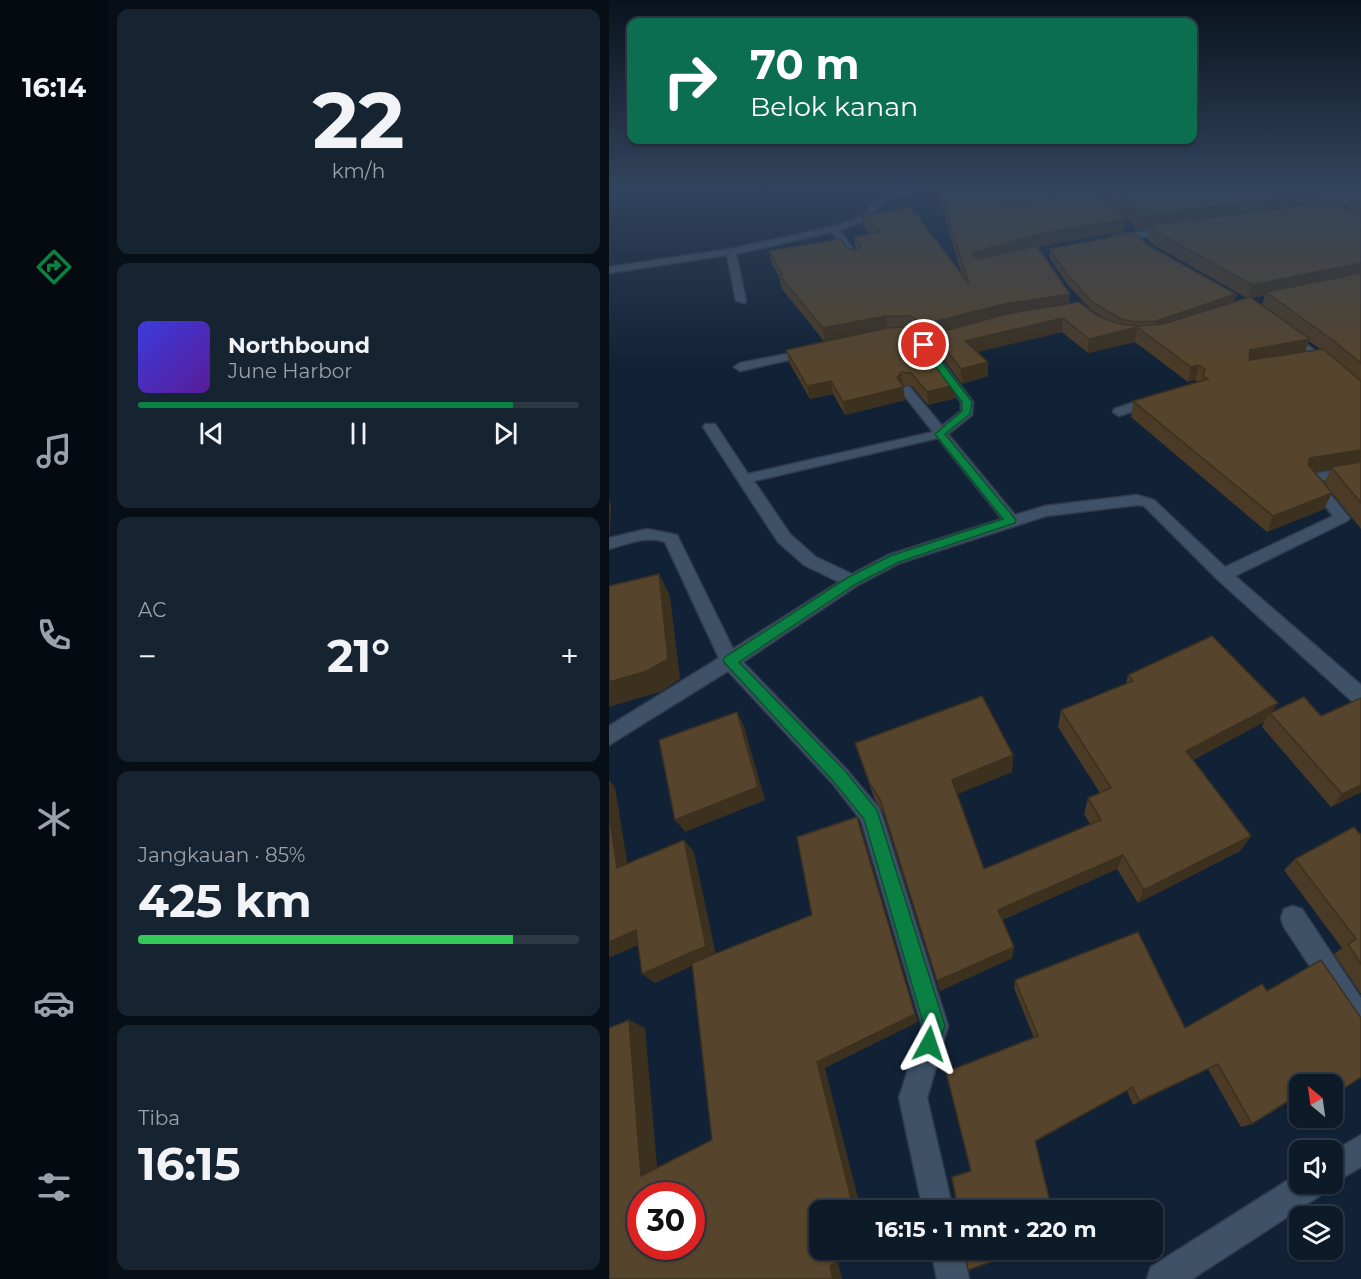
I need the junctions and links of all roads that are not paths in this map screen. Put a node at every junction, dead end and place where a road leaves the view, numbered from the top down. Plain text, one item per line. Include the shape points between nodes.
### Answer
1 (751, 248) edge
2 (847, 248) edge
3 (732, 252) junction
4 (855, 259) edge
5 (609, 270) edge
6 (741, 301) dead end
7 (1274, 323) edge
8 (966, 333) edge
9 (912, 336) edge
10 (924, 345) junction
11 (820, 350) edge
12 (1320, 357) junction
13 (1296, 362) edge
14 (741, 367) dead end
15 (906, 390) edge
16 (1361, 392) edge
17 (1173, 394) edge
18 (1119, 412) dead end
19 (710, 427) dead end
20 (940, 434) junction
21 (1361, 470) edge
22 (745, 479) junction
23 (1011, 520) junction
24 (609, 544) edge
25 (1223, 575) junction
26 (852, 581) junction
27 (730, 661) junction
28 (1361, 697) edge
29 (609, 736) edge
30 (1293, 918) dead end
31 (1361, 1021) edge
32 (1361, 1150) edge
33 (1343, 1162) edge
34 (1295, 1194) edge
35 (936, 1200) edge
36 (949, 1260) edge
37 (953, 1279) edge
38 (1163, 1279) edge

1 - 3 street
2 - 4 street
3 - 5 street
3 - 6 street
7 - 12 street
8 - 10 street
9 - 10 street
10 - 20 street via 967,402 967,412
11 - 14 street
12 - 13 street
12 - 16 street
15 - 20 street
17 - 18 street
19 - 22 street
20 - 22 street
20 - 23 street
21 - 25 street via 1310,478 1342,518
22 - 26 street via 784,538 810,561
23 - 25 street via 1045,511 1137,500 1149,503
23 - 26 street via 894,559
24 - 27 street via 640,534 657,533 671,539
25 - 28 street
26 - 27 street
27 - 29 street
27 - 35 street via 871,815 935,1026 913,1098
30 - 31 street
32 - 33 street
34 - 38 street
36 - 37 street

